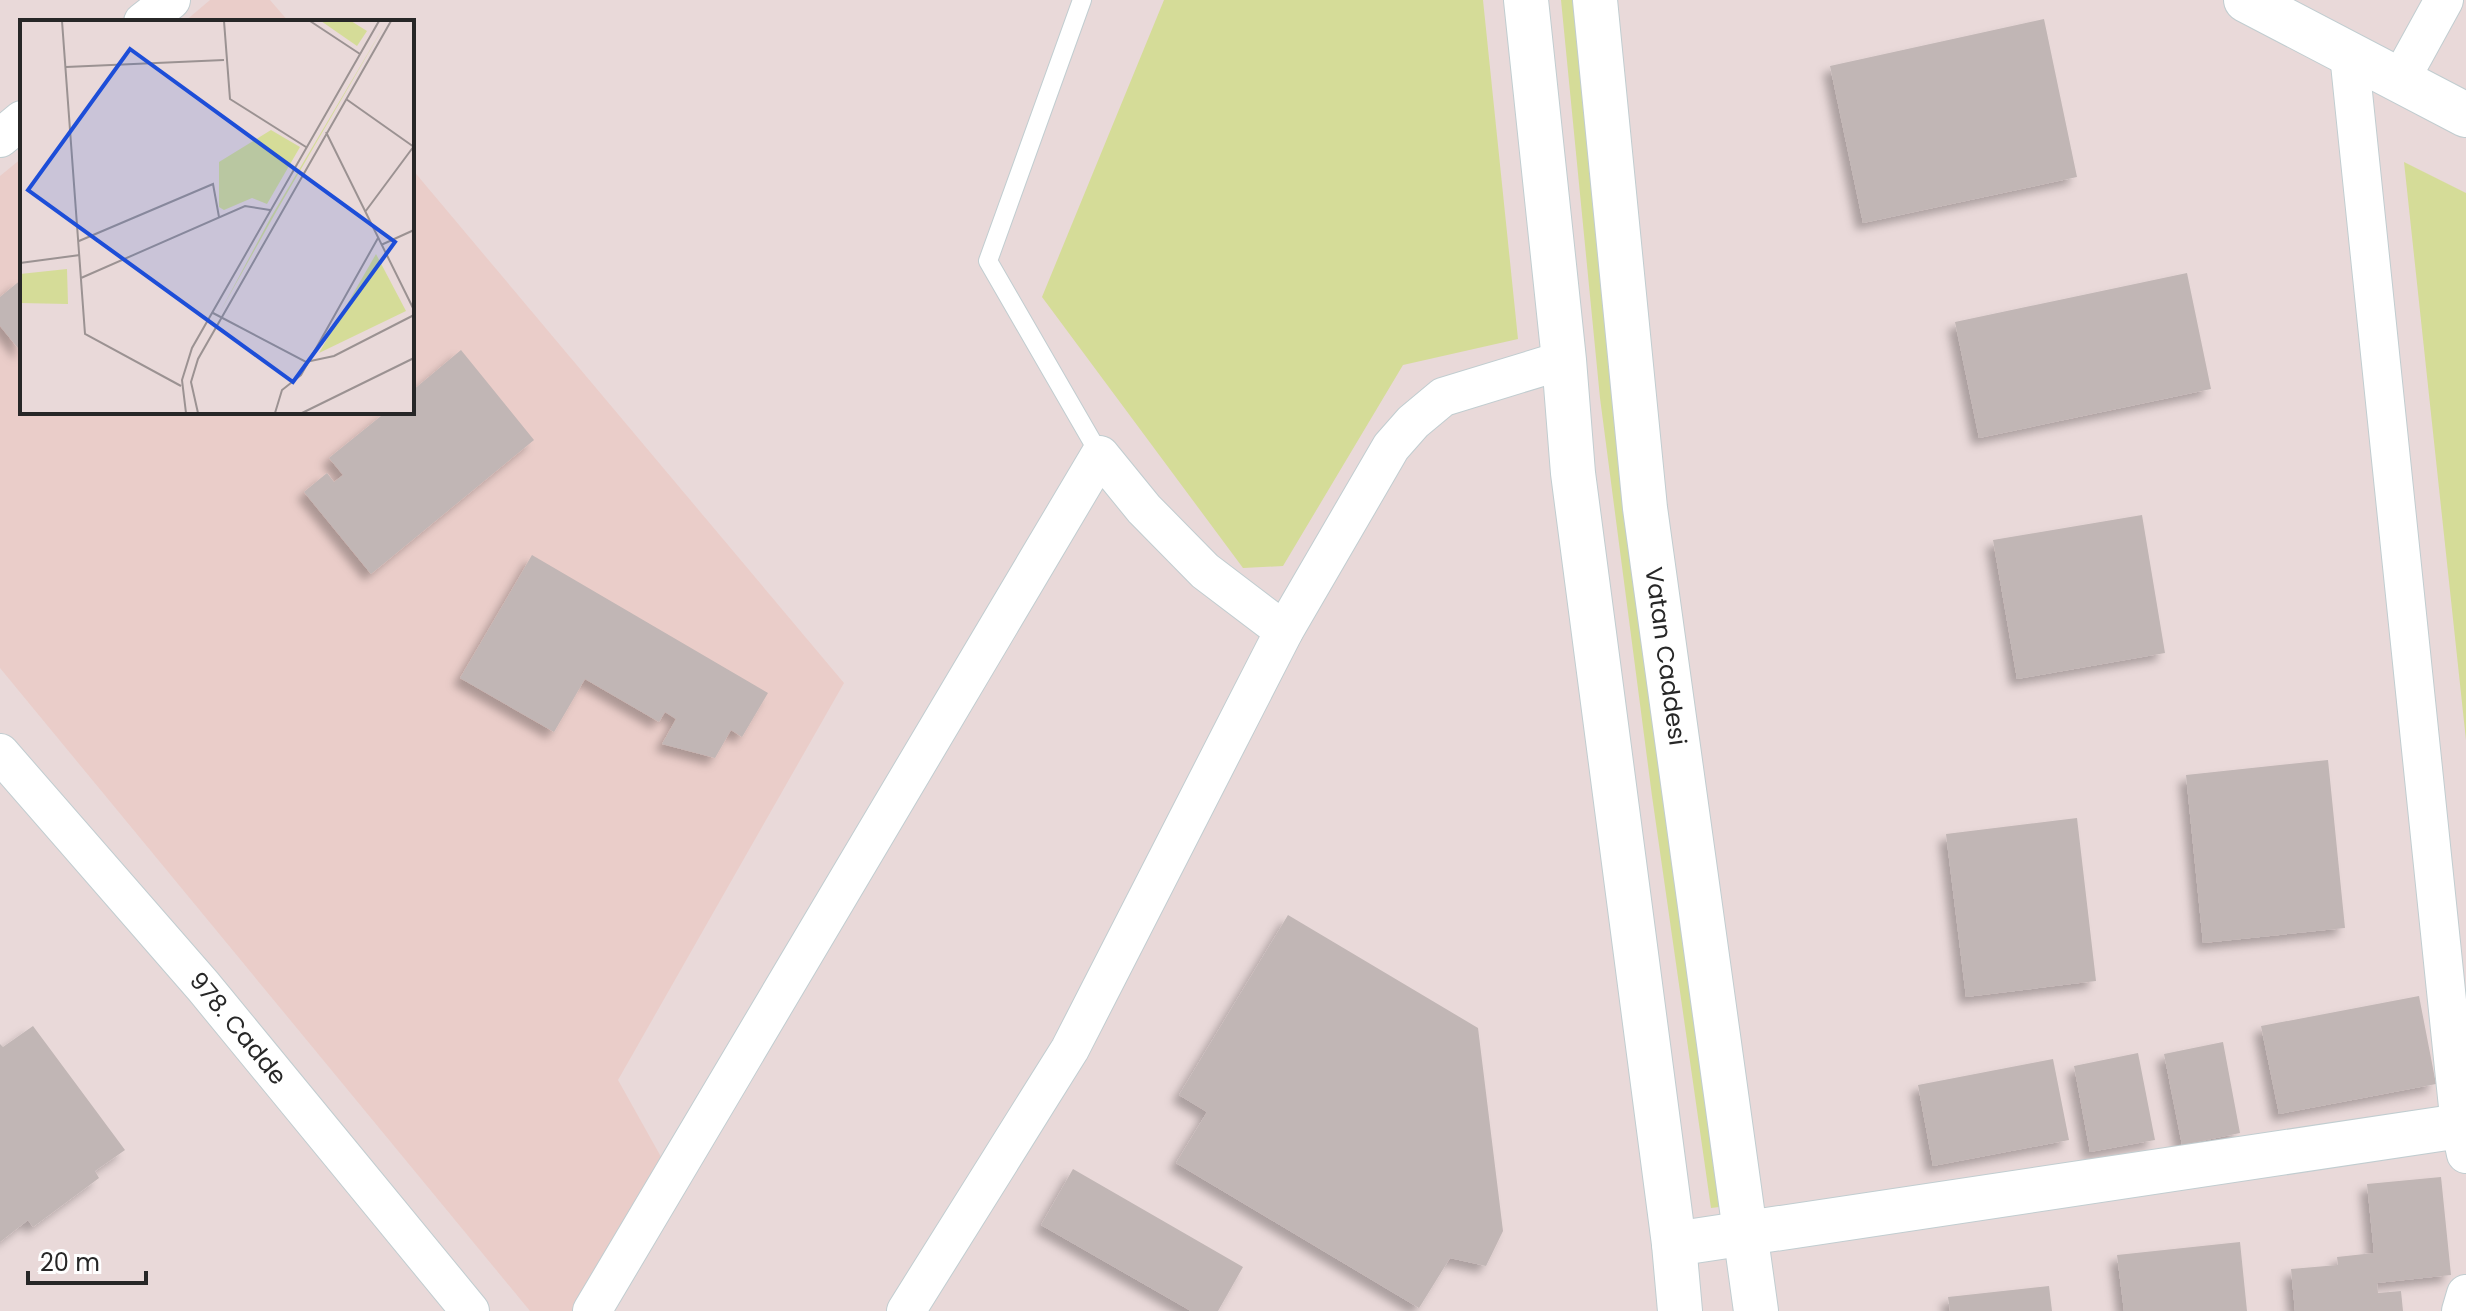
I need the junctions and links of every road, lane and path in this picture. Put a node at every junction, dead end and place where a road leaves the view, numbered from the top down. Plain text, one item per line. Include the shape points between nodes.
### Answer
1 (171, 0) edge
2 (1082, 0) edge
3 (1526, 0) edge
4 (1595, 0) edge
5 (2246, 0) edge
6 (2444, 0) edge
7 (146, 20) edge
8 (2349, 54) junction
9 (2400, 80) junction
10 (2466, 115) edge
11 (20, 122) edge
12 (0, 138) edge
13 (1564, 360) junction
14 (1100, 455) junction
15 (1284, 631) junction
16 (0, 753) edge
17 (2464, 1133) edge
18 (1746, 1234) junction
19 (1674, 1244) junction
20 (2466, 1294) edge
21 (470, 1311) edge
22 (592, 1311) edge
23 (906, 1311) edge
24 (1680, 1311) edge
25 (1756, 1311) edge
26 (2461, 1311) edge

1 - 7 street
2 - 14 lane via 988,261
3 - 13 main road
4 - 18 main road, Vatan Caddesi via 1645,508
5 - 8 main road
6 - 9 street
8 - 9 main road
8 - 17 street
9 - 10 main road
11 - 12 street
13 - 15 street via 1443,397 1413,422 1391,447
13 - 19 main road via 1573,473
14 - 15 street via 1205,571
14 - 22 street
15 - 23 street via 1070,1049
16 - 21 street, 978. Cadde via 203,986
17 - 18 main road
18 - 19 main road
18 - 25 main road, Vatan Caddesi
19 - 24 main road
20 - 26 street

